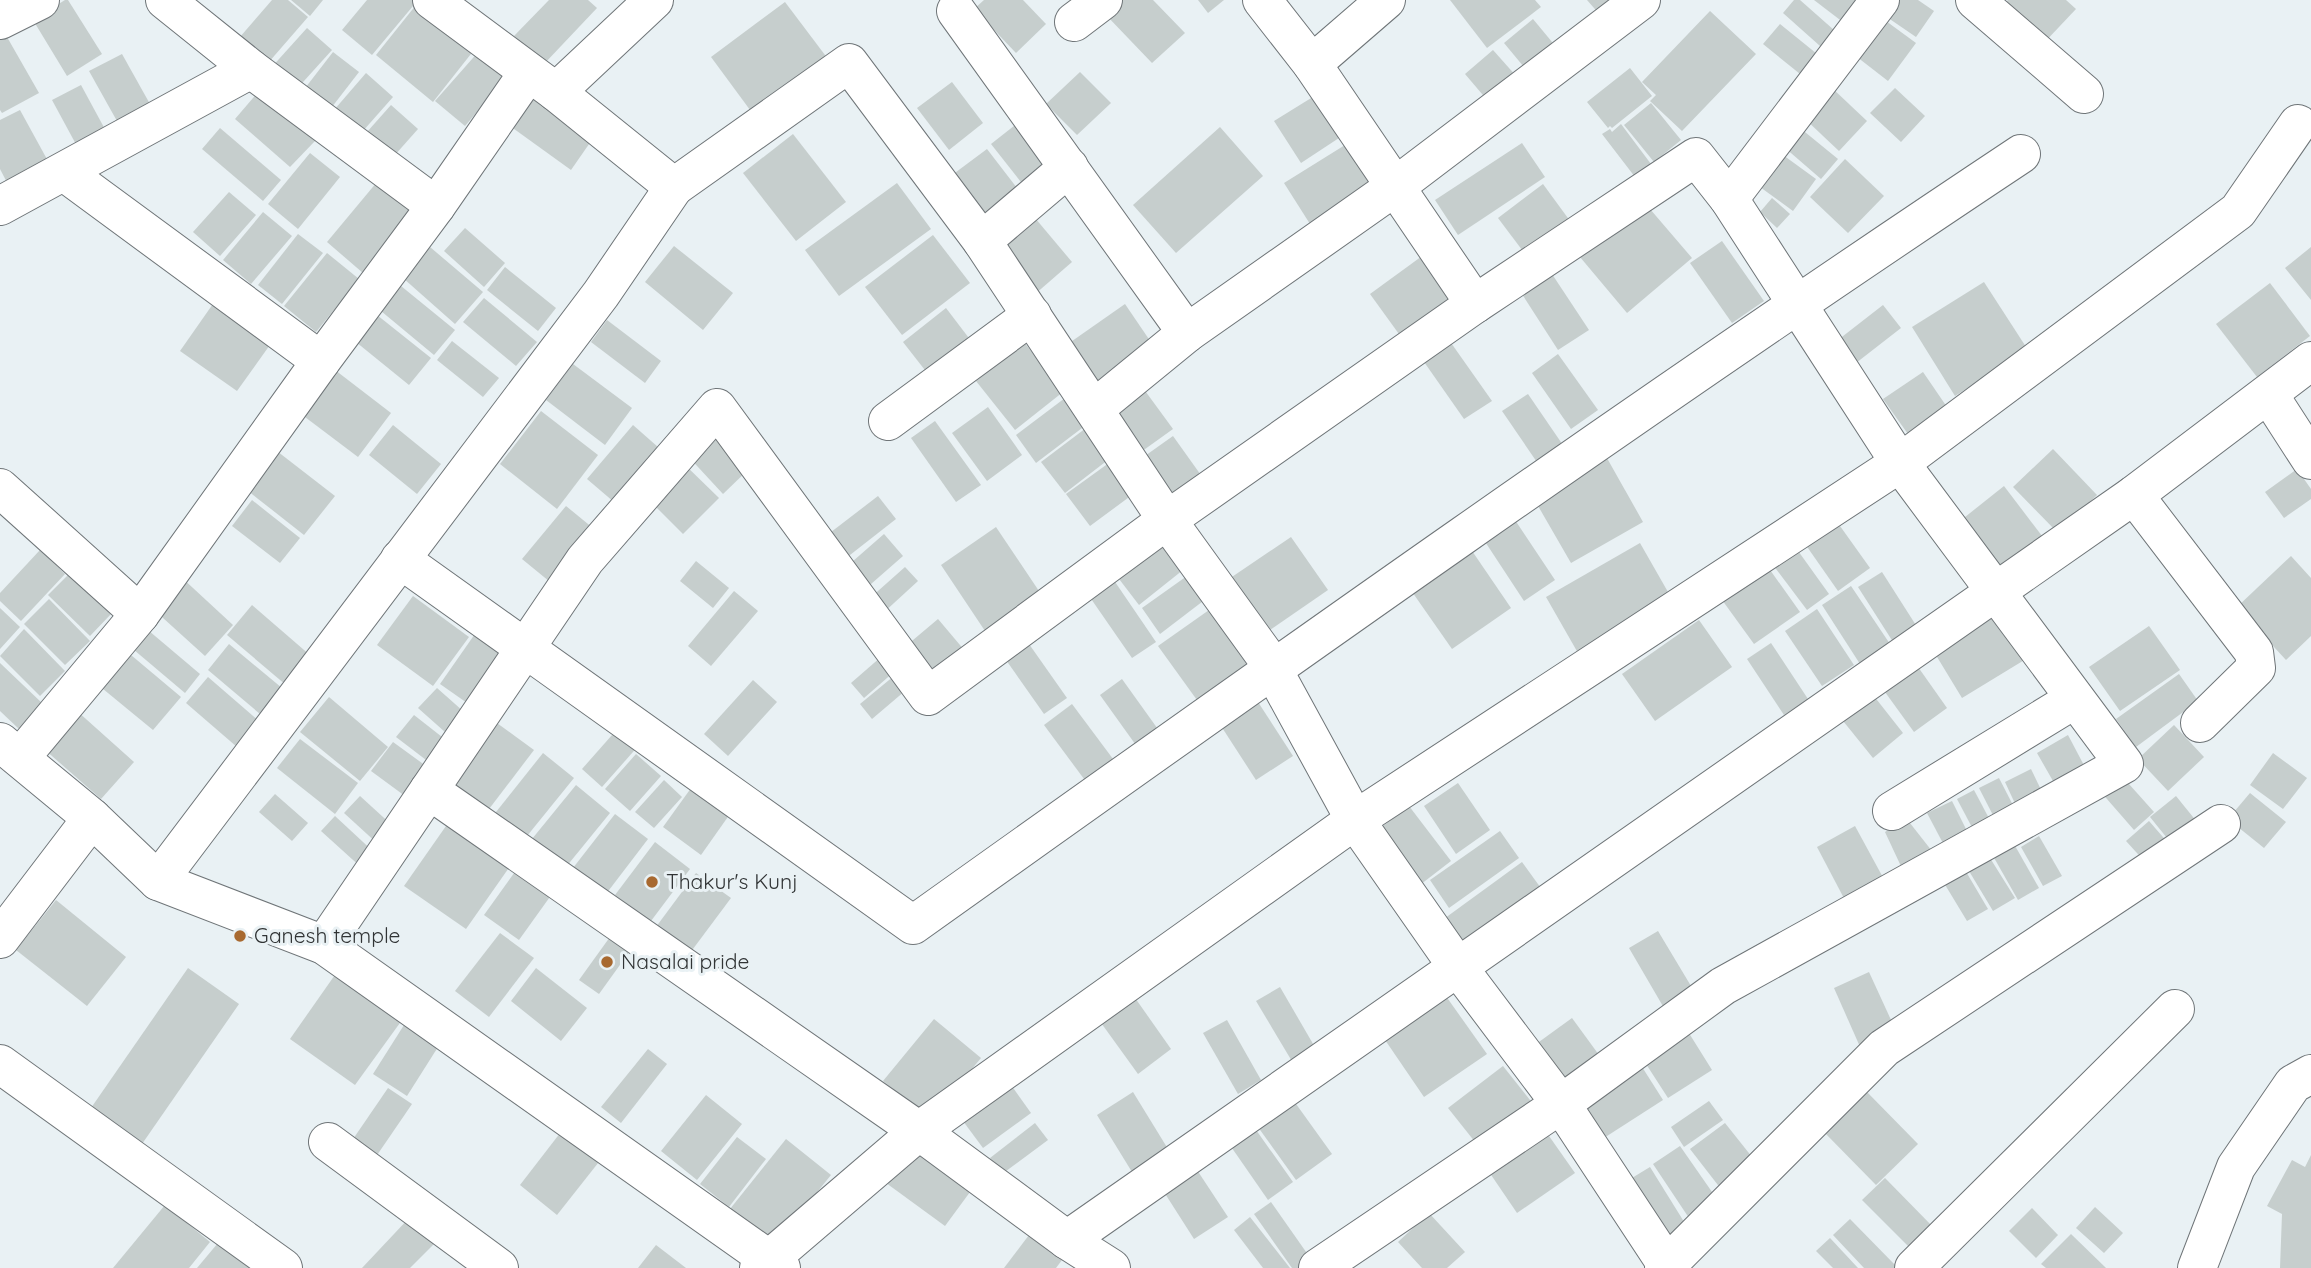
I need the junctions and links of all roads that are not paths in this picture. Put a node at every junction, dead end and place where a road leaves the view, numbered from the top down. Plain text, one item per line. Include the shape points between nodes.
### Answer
1 (40, 0) edge
2 (165, 0) edge
3 (432, 0) edge
4 (654, 0) edge
5 (1262, 0) edge
6 (1387, 0) edge
7 (1642, 0) edge
8 (1880, 0) edge
9 (1985, 3) edge
10 (956, 11) dead end
11 (0, 20) edge
12 (1312, 64) junction
13 (251, 69) junction
14 (542, 82) junction
15 (2084, 94) dead end
16 (2298, 124) dead end
17 (2021, 154) dead end
18 (1069, 167) junction
19 (64, 172) junction
20 (1396, 186) junction
21 (674, 187) junction
22 (1729, 199) junction
23 (0, 206) edge
24 (436, 206) junction
25 (982, 241) junction
26 (1796, 303) junction
27 (1475, 304) junction
28 (1032, 315) junction
29 (1187, 333) junction
30 (321, 361) junction
31 (2311, 361) edge
32 (2269, 395) junction
33 (1094, 409) junction
34 (888, 421) dead end
35 (2311, 460) edge
36 (1900, 463) junction
37 (0, 488) edge
38 (2134, 495) junction
39 (1167, 520) junction
40 (400, 559) junction
41 (1994, 591) junction
42 (140, 614) junction
43 (524, 646) junction
44 (1272, 669) junction
45 (2075, 699) junction
46 (2200, 723) dead end
47 (10, 750) edge
48 (429, 790) junction
49 (1892, 811) dead end
50 (92, 818) junction
51 (1355, 820) junction
52 (2221, 824) dead end
53 (158, 881) junction
54 (0, 939) edge
55 (324, 945) junction
56 (1457, 966) junction
57 (2175, 1009) dead end
58 (0, 1064) edge
59 (2311, 1074) edge
60 (1561, 1104) junction
61 (919, 1131) junction
62 (328, 1142) dead end
63 (1067, 1240) junction
64 (770, 1265) edge
65 (1665, 1267) edge
66 (283, 1268) edge
67 (499, 1268) edge
68 (1111, 1268) edge
69 (1318, 1268) edge
70 (1914, 1268) edge
71 (2197, 1268) edge

1 - 11 street
2 - 13 street
3 - 14 street
4 - 14 street
5 - 12 street
6 - 12 street
7 - 20 street
8 - 22 street
9 - 15 street
10 - 18 street
12 - 20 street
13 - 19 street
13 - 24 street
14 - 21 street
14 - 24 street
16 - 36 street via 2238,211
17 - 26 street
18 - 25 street
18 - 29 street
19 - 23 street
19 - 30 street
20 - 27 street
20 - 29 street
21 - 25 street via 849,63
21 - 40 street via 601,294
22 - 26 street
22 - 27 street via 1696,157
24 - 30 street
25 - 28 street
26 - 36 street
26 - 44 street
27 - 39 street
28 - 33 street
28 - 34 street
29 - 33 street
30 - 42 street
31 - 32 street
32 - 35 street
32 - 38 street
33 - 39 street
36 - 41 street
36 - 51 street
37 - 42 street
38 - 41 street
38 - 46 street via 2255,652 2256,668
39 - 43 street via 928,696 718,408 585,560
39 - 44 street
40 - 43 street
40 - 53 street
41 - 45 street
41 - 56 street
42 - 47 street
43 - 44 street via 913,925
43 - 48 street
44 - 51 street
45 - 49 street
45 - 60 street via 2124,764 1723,986
47 - 50 street
48 - 55 street
48 - 61 street
50 - 53 street
50 - 54 street
51 - 56 street
51 - 61 street
52 - 65 street via 1884,1048
53 - 55 street
55 - 64 street
56 - 60 street
56 - 63 street
57 - 70 street
58 - 66 street
59 - 71 street via 2293,1084 2236,1167
60 - 65 street
60 - 69 street
61 - 63 street
61 - 64 street
62 - 67 street
63 - 68 street

